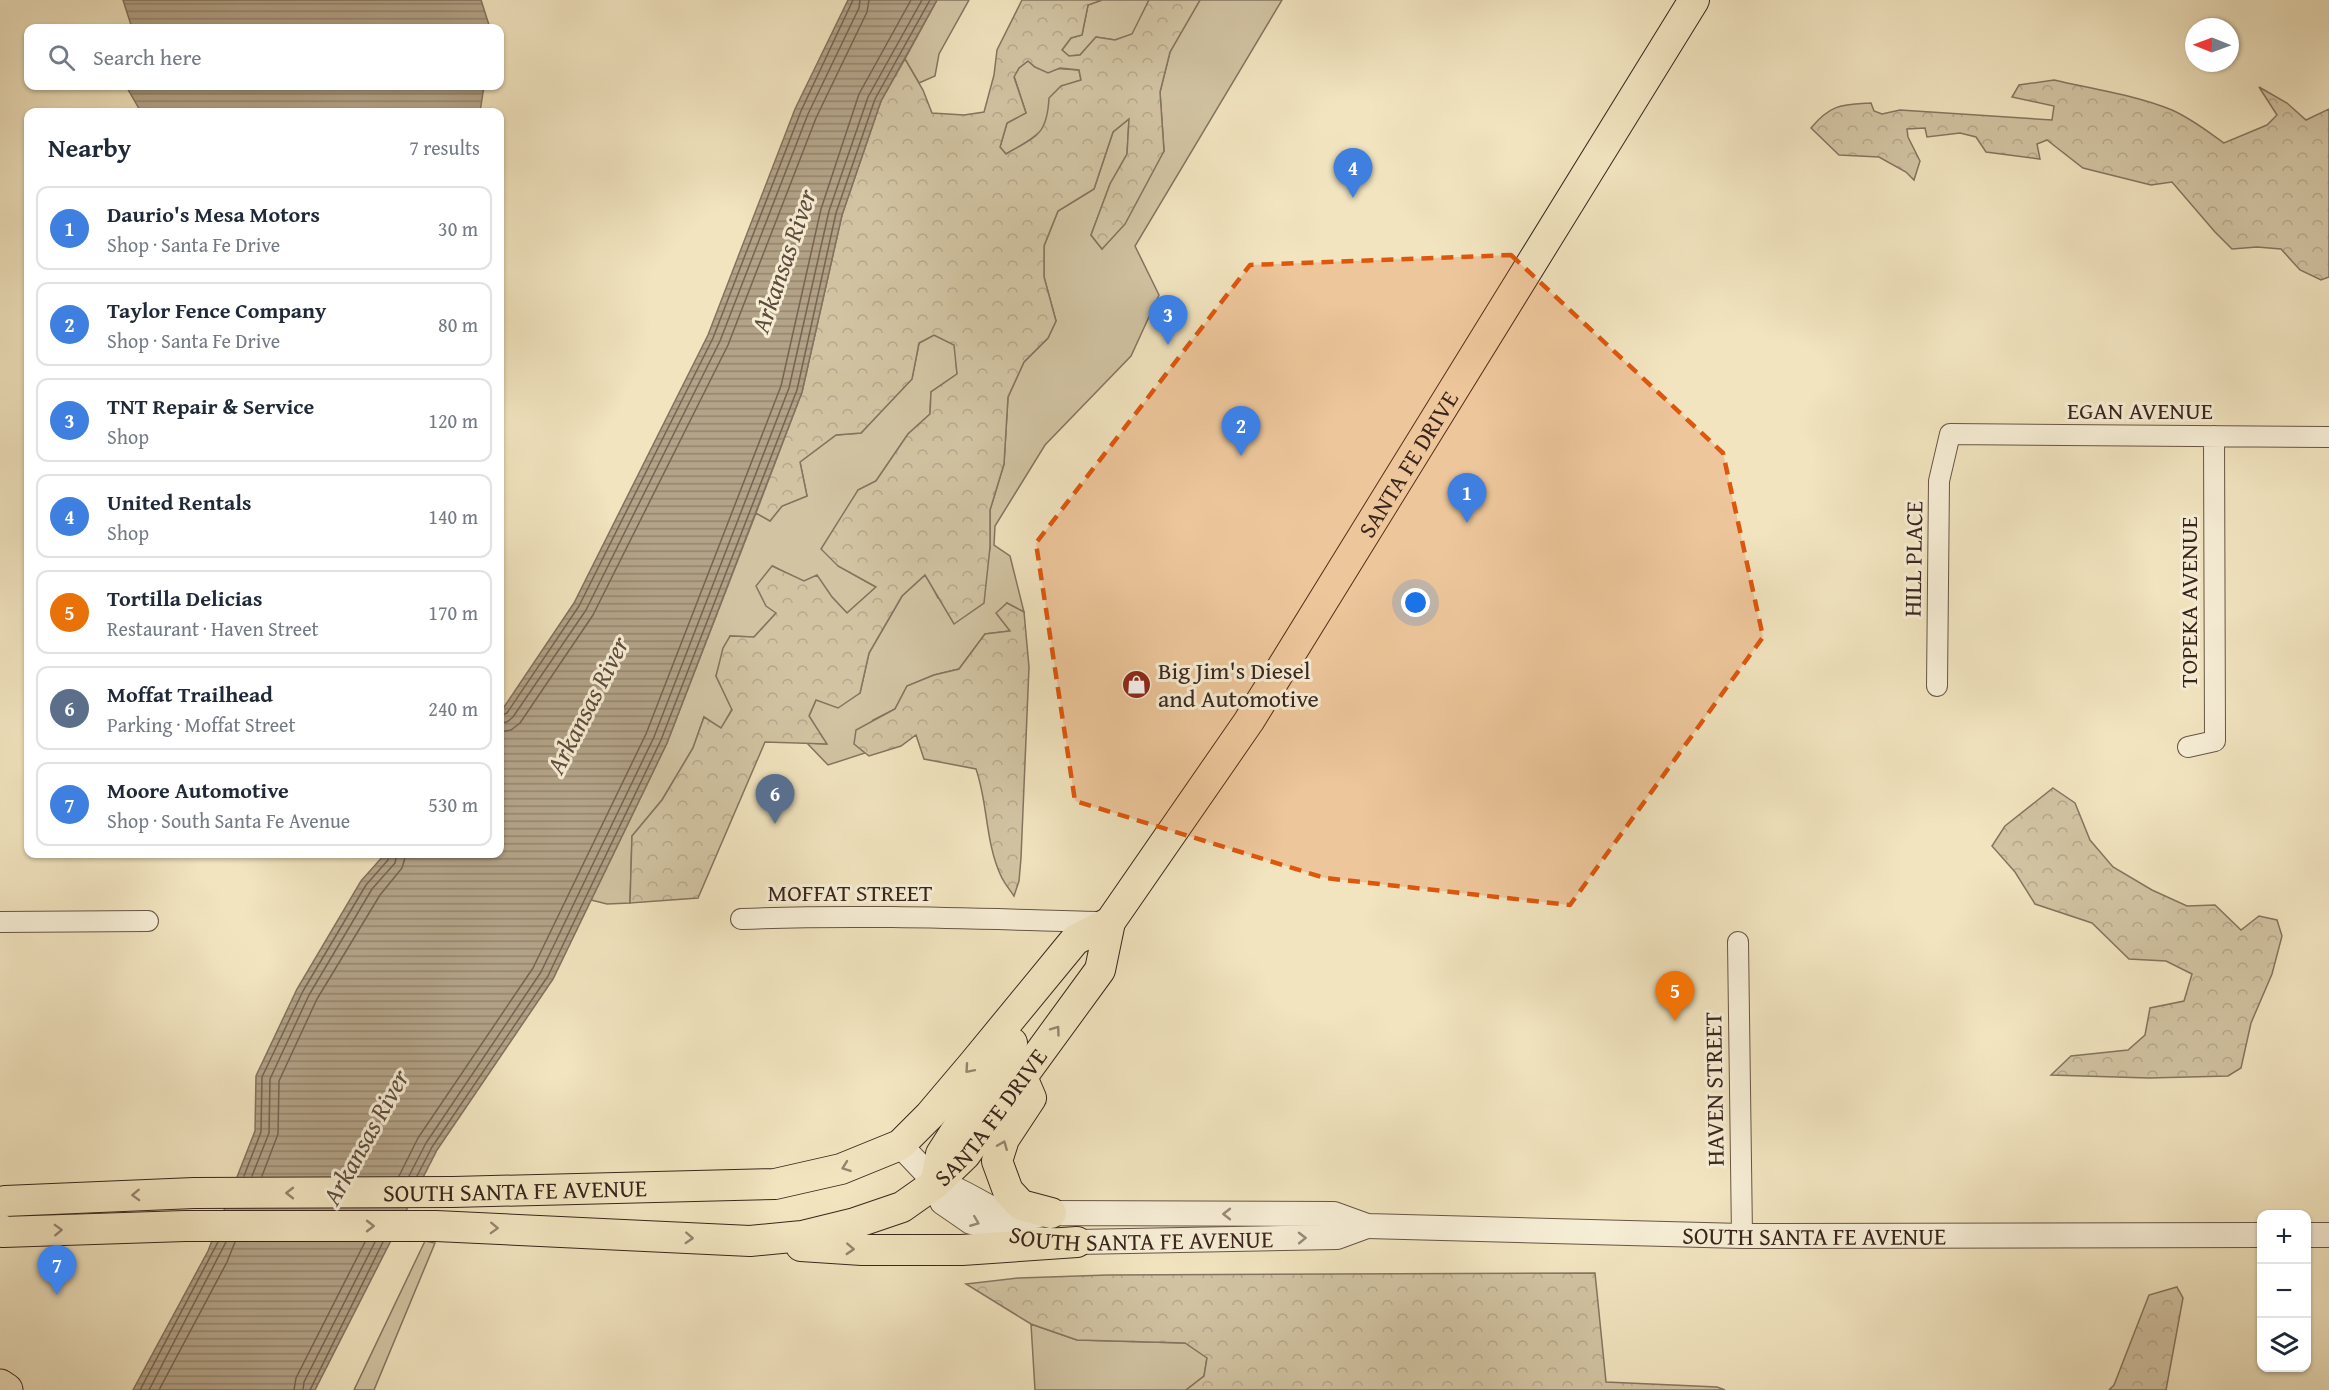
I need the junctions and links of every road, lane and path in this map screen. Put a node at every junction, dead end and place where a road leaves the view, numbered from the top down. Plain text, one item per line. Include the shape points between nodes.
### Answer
1 (1694, 0) edge
2 (1950, 434) joint
3 (2214, 436) junction
4 (2329, 437) edge
5 (1937, 686) dead end
6 (2188, 747) dead end
7 (741, 919) dead end
8 (148, 921) dead end
9 (0, 922) edge
10 (1110, 922) junction
11 (1738, 942) dead end
12 (1046, 976) junction
13 (1022, 1078) junction
14 (900, 1145) junction
15 (936, 1183) junction
16 (0, 1204) edge
17 (1051, 1213) junction
18 (1367, 1226) junction
19 (0, 1230) edge
20 (2257, 1235) edge
21 (2311, 1235) edge
22 (2329, 1235) edge
23 (802, 1236) joint
24 (1742, 1236) junction
25 (750, 1241) junction
26 (1077, 1242) junction
27 (0, 1386) edge
28 (6, 1390) edge

1 - 10 main road, SANTA FE DRIVE via 1249,721
2 - 3 street, EGAN AVENUE
2 - 5 street, HILL PLACE via 1939,481
3 - 4 street, EGAN AVENUE
3 - 6 street, TOPEKA AVENUE via 2215,741
7 - 10 street, MOFFAT STREET via 960,917
8 - 9 street
10 - 12 main road, SANTA FE DRIVE via 1075,940
13 -> 10 main road, SANTA FE DRIVE via 1100,970
11 - 24 street, HAVEN STREET
12 -> 14 main road, SANTA FE DRIVE
12 - 15 main road via 1021,1028 941,1154
13 - 15 main road, SANTA FE DRIVE via 965,1155
17 -> 13 main road via 1021,1205 1008,1191 997,1161 1004,1139 1031,1098
14 - 15 street, SOUTH SANTA FE AVENUE
14 -> 16 main road, SOUTH SANTA FE AVENUE via 841,1169 775,1184 453,1192 194,1193
15 - 17 street, SOUTH SANTA FE AVENUE via 951,1185 988,1206 1018,1217
15 - 23 main road, SANTA FE DRIVE via 902,1207
15 -> 26 street, SOUTH SANTA FE AVENUE via 942,1202 971,1222 1034,1239
18 -> 17 street, SOUTH SANTA FE AVENUE via 1334,1214
18 - 24 street, SOUTH SANTA FE AVENUE
26 -> 18 street, SOUTH SANTA FE AVENUE via 1336,1237
19 -> 25 main road, SOUTH SANTA FE AVENUE via 436,1226
20 - 24 street, SOUTH SANTA FE AVENUE
21 - 22 street
23 - 25 main road, SOUTH SANTA FE AVENUE
25 -> 26 main road via 862,1250 951,1250
27 - 28 highway

